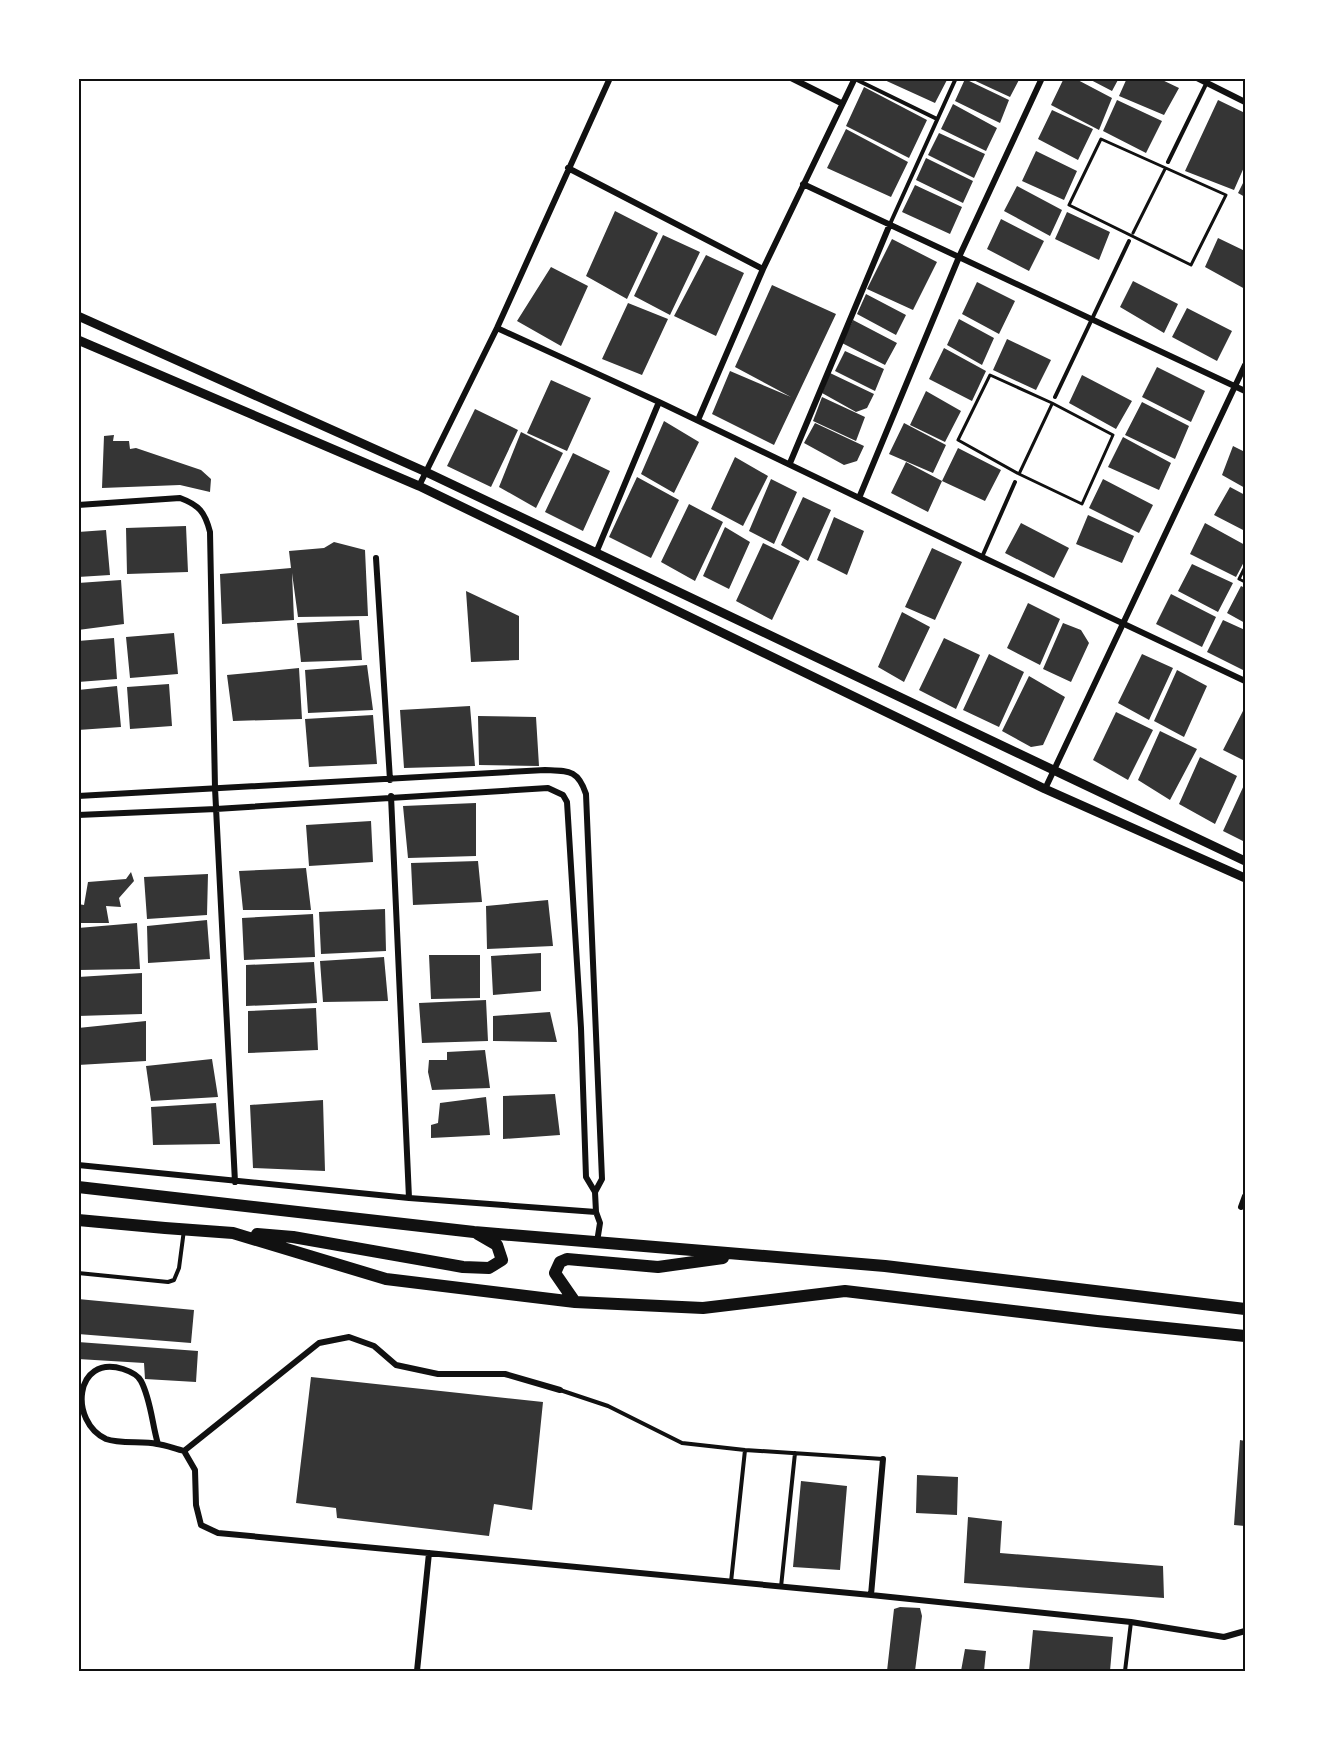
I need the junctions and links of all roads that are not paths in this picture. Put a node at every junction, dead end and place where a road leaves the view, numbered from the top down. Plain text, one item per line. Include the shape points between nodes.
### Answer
1 (610, 78) edge
2 (791, 78) edge
3 (956, 78) edge
4 (1042, 78) edge
5 (1197, 78) edge
6 (854, 79) edge
7 (1208, 80) edge
8 (1245, 102) edge
9 (841, 103) junction
10 (938, 119) junction
11 (1167, 164) road end
12 (568, 168) junction
13 (803, 184) junction
14 (890, 224) junction
15 (1129, 241) road end
16 (959, 257) junction
17 (764, 269) junction
18 (78, 316) edge
19 (1091, 319) junction
20 (497, 328) junction
21 (78, 340) edge
22 (1245, 364) edge
23 (1235, 386) junction
24 (1245, 391) edge
25 (1055, 397) road end
26 (659, 402) junction
27 (698, 420) junction
28 (790, 463) junction
29 (426, 472) junction
30 (1015, 482) road end
31 (419, 486) junction
32 (859, 498) junction
33 (78, 505) edge
34 (596, 553) junction
35 (982, 557) junction
36 (376, 558) dead end
37 (1123, 623) junction
38 (1245, 681) edge
39 (1055, 771) junction
40 (390, 780) junction
41 (215, 788) junction
42 (1046, 789) junction
43 (78, 796) edge
44 (391, 796) junction
45 (216, 808) junction
46 (78, 815) edge
47 (1245, 861) edge
48 (1245, 878) edge
49 (78, 1165) edge
50 (235, 1182) junction
51 (78, 1187) edge
52 (595, 1192) junction
53 (1245, 1196) edge
54 (409, 1198) junction
55 (1241, 1207) dead end
56 (596, 1212) junction
57 (78, 1220) edge
58 (184, 1230) junction
59 (474, 1232) junction
60 (233, 1233) junction
61 (597, 1242) junction
62 (746, 1255) junction
63 (78, 1273) edge
64 (575, 1302) junction
65 (1245, 1309) edge
66 (1245, 1336) edge
67 (560, 1390) joint
68 (158, 1444) junction
69 (745, 1450) junction
70 (184, 1451) junction
71 (795, 1453) junction
72 (883, 1459) joint
73 (429, 1553) junction
74 (731, 1582) junction
75 (781, 1587) junction
76 (872, 1595) junction
77 (1131, 1622) junction
78 (1245, 1631) edge
79 (417, 1671) edge
80 (1125, 1671) edge

1 - 12 street
2 - 9 street
3 - 10 lane
4 - 16 street
5 - 7 street
6 - 9 street
6 - 10 lane
7 - 8 street
7 - 11 lane
9 - 13 street
10 - 14 lane
12 - 17 street
12 - 20 street
13 - 14 street
13 - 17 street
14 - 16 street
14 - 28 street
15 - 19 lane
16 - 19 street
16 - 32 street
17 - 27 street
18 - 29 street
19 - 23 street
19 - 25 lane
20 - 26 street
20 - 29 street
21 - 31 street
22 - 23 street
23 - 24 street
23 - 37 street
26 - 27 street
26 - 34 street
27 - 28 street
28 - 32 street
29 - 31 street
29 - 34 street
30 - 35 lane
31 - 42 street
32 - 35 street
33 - 41 street via 180,498 194,503 206,516 210,532
34 - 39 street
35 - 37 street
36 - 40 street
37 - 38 street
37 - 39 street
39 - 42 street
39 - 47 street
40 - 41 street
40 - 52 street via 545,770 573,773 580,779 586,794 602,1179
41 - 43 street
41 - 45 street
42 - 48 street
44 - 45 street
44 - 52 street via 548,788 564,795 581,1028 586,1177
44 - 54 street
45 - 46 street
45 - 50 street
49 - 50 street
50 - 54 street
51 - 59 main road
52 - 56 street
53 - 55 street
54 - 56 street
56 - 61 street via 600,1223
57 - 58 main road
58 - 60 main road
58 - 63 lane via 174,1280
59 - 60 main road via 497,1245 502,1260 489,1268 463,1267 293,1237
59 - 61 main road
60 - 64 main road via 386,1279
61 - 62 main road
62 - 64 main road via 658,1268 567,1259 560,1262 555,1273
62 - 65 main road via 885,1266
64 - 66 main road via 703,1308 845,1291
67 - 69 lane via 608,1406 682,1443
67 - 70 street via 505,1374 438,1374 396,1365 374,1346 349,1337 319,1343
68 - 68 street via 140,1378 108,1365 88,1378 81,1393 91,1428 107,1439
68 - 70 street
69 - 71 lane
69 - 74 lane
70 - 73 street via 195,1470 195,1505 201,1524 218,1533
71 - 72 lane
71 - 75 lane
72 - 76 street
73 - 74 street
73 - 79 street
74 - 75 street
75 - 76 street
76 - 77 street
77 - 78 street via 1224,1637
77 - 80 lane

